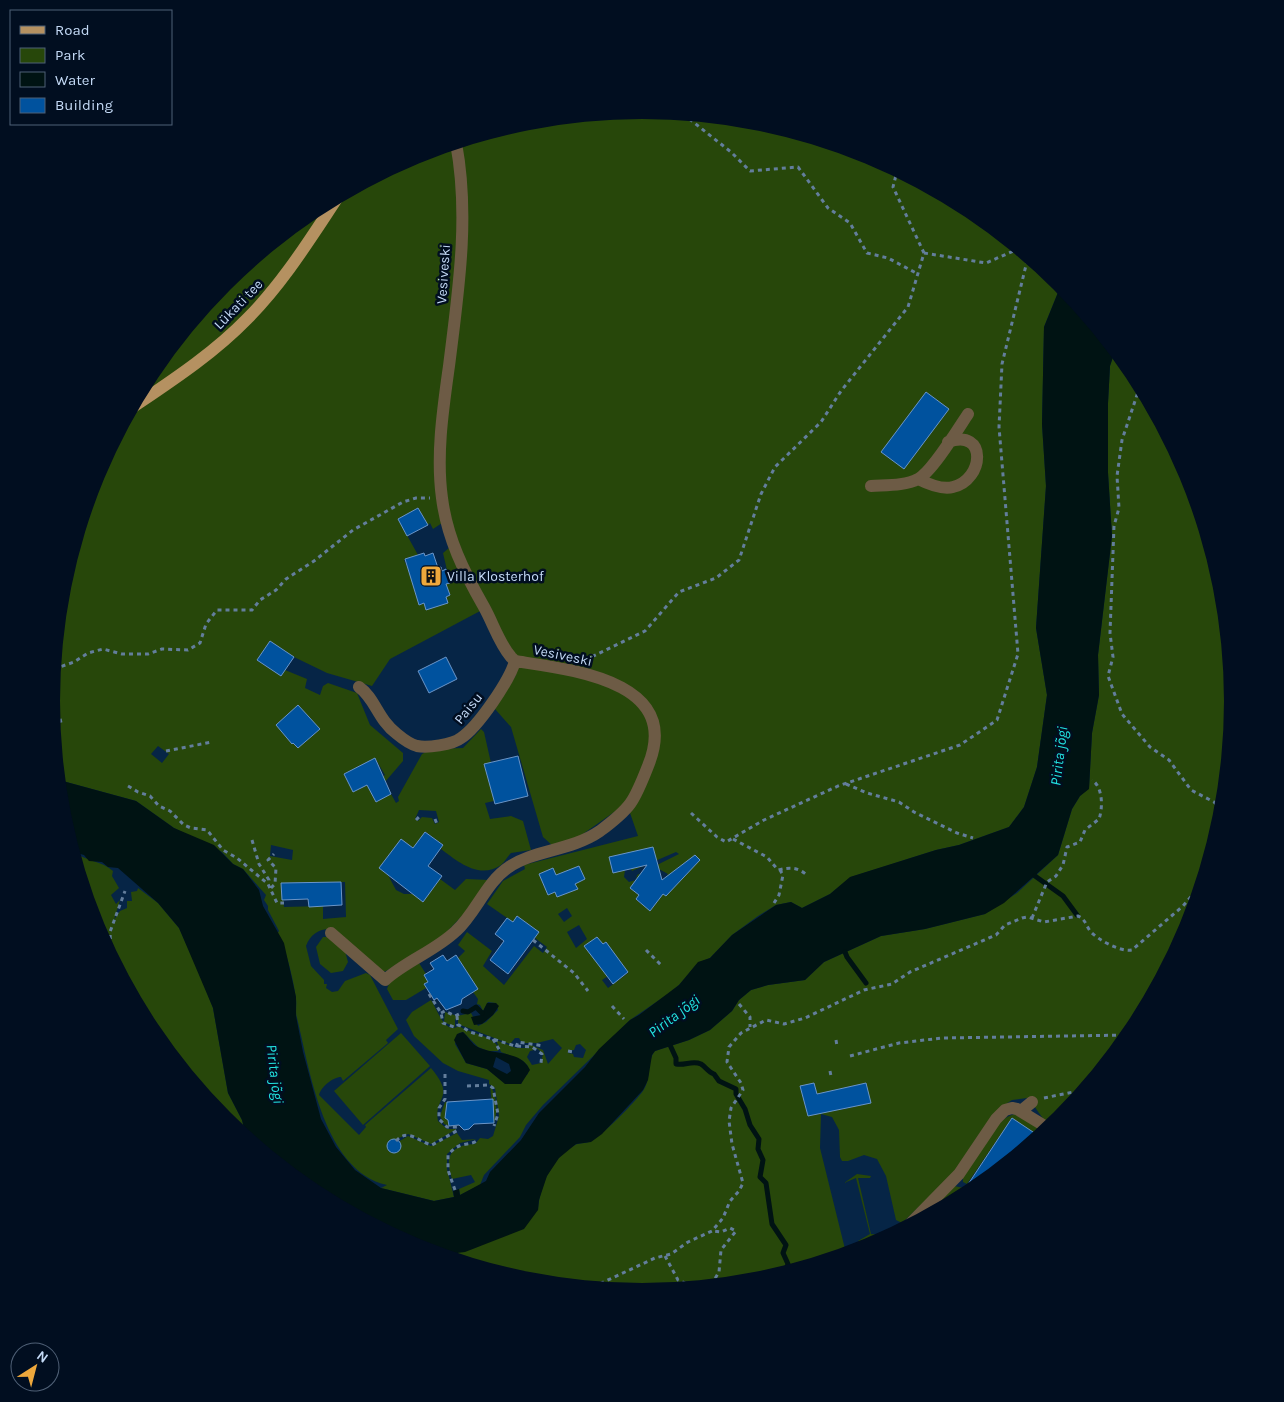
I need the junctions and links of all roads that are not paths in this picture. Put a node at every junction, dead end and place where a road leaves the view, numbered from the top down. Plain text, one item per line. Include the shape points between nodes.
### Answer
1 (457, 149) edge
2 (328, 211) edge
3 (145, 398) edge
4 (968, 414) dead end
5 (948, 442) junction
6 (918, 479) junction
7 (871, 486) dead end
8 (516, 660) junction
9 (359, 688) dead end
10 (331, 933) dead end
11 (1032, 1102) road end
12 (1021, 1111) junction
13 (1042, 1124) edge
14 (924, 1210) edge

1 - 8 street, Vesiveski via 461,184 461,242 442,430 442,497 459,561 506,651
2 - 3 main road, Lükati tee via 288,271 248,319 204,357
4 - 5 street
5 - 6 street
5 - 6 street via 958,438 967,440 976,448 978,459 966,481 952,488
6 - 7 street via 904,484
8 - 9 street, Paisu via 508,679 489,707 466,735 451,742 419,746 405,740 386,725 368,695
8 - 10 street, Vesiveski via 596,677 624,689 646,707 651,716 656,745 632,804 584,840 509,866 456,932 385,980
11 - 12 street
12 - 13 street
12 - 14 street via 1012,1108 996,1118 959,1174

